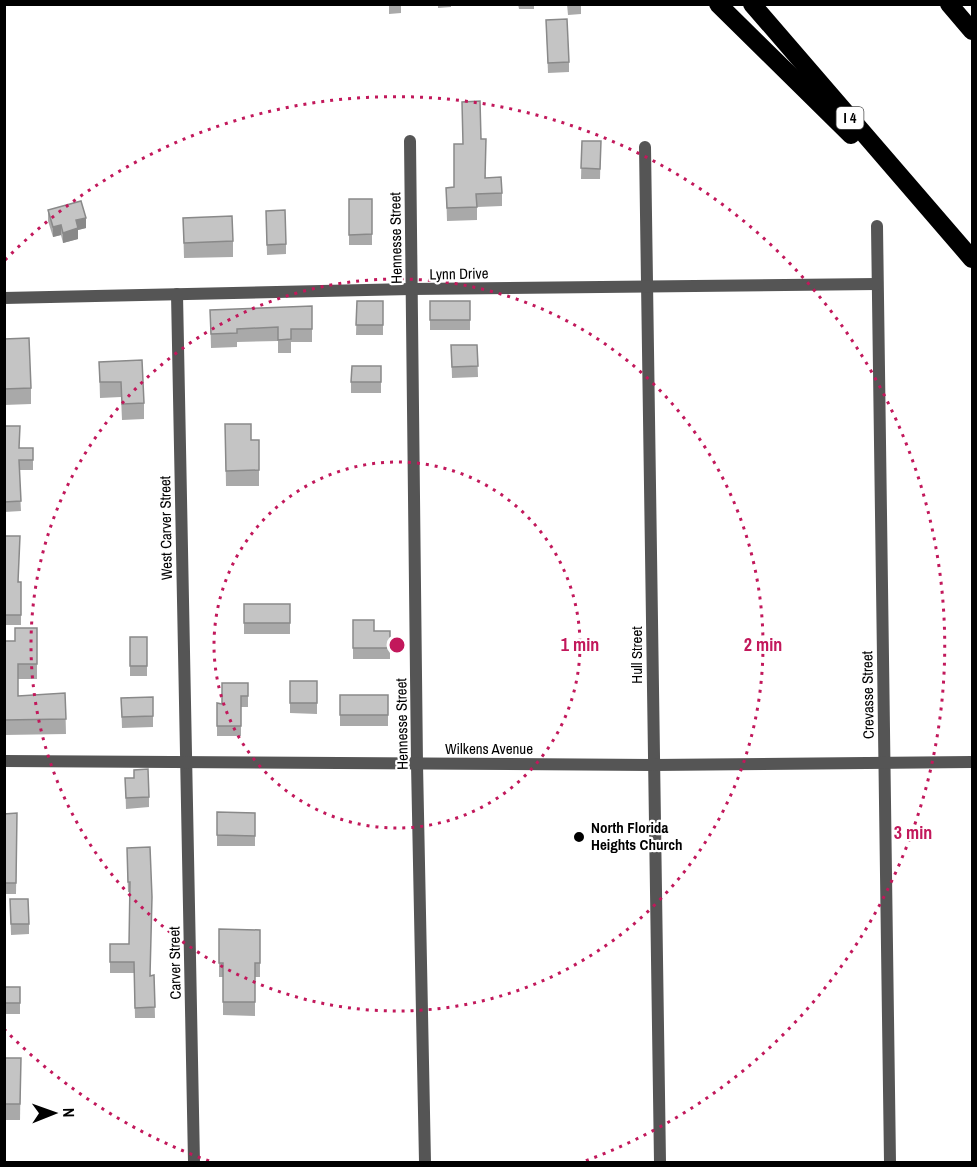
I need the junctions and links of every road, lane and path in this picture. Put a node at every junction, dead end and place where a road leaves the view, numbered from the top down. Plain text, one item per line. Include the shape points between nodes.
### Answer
1 (718, 4) edge
2 (752, 4) edge
3 (949, 4) edge
4 (972, 31) edge
5 (410, 141) dead end
6 (645, 147) dead end
7 (877, 226) dead end
8 (948, 231) junction
9 (972, 259) edge
10 (877, 284) junction
11 (647, 286) junction
12 (411, 289) junction
13 (177, 294) junction
14 (4, 298) edge
15 (4, 761) edge
16 (185, 762) junction
17 (884, 762) junction
18 (972, 762) edge
19 (417, 764) junction
20 (653, 765) junction
21 (194, 1162) edge
22 (425, 1162) edge
23 (660, 1162) edge
24 (890, 1162) edge

1 - 8 highway
2 - 8 highway, I 4
3 - 4 highway
5 - 12 street, Hennesse Street
6 - 11 street, Hull Street
7 - 10 street, Crevasse Street
8 - 9 highway, I 4
10 - 11 street, Lynn Drive
10 - 17 street, Crevasse Street
11 - 12 street, Lynn Drive
11 - 20 street, Hull Street
12 - 13 street, Lynn Drive
12 - 19 street, Hennesse Street
13 - 14 street, Lynn Drive
13 - 16 street, West Carver Street
15 - 16 street, Wilkens Avenue
16 - 19 street, Wilkens Avenue
16 - 21 street, Carver Street
17 - 18 street, Wilkens Avenue
17 - 20 street, Wilkens Avenue
17 - 24 street, Crevasse Street
19 - 20 street, Wilkens Avenue
19 - 22 street, Hennesse Street
20 - 23 street, Hull Street

